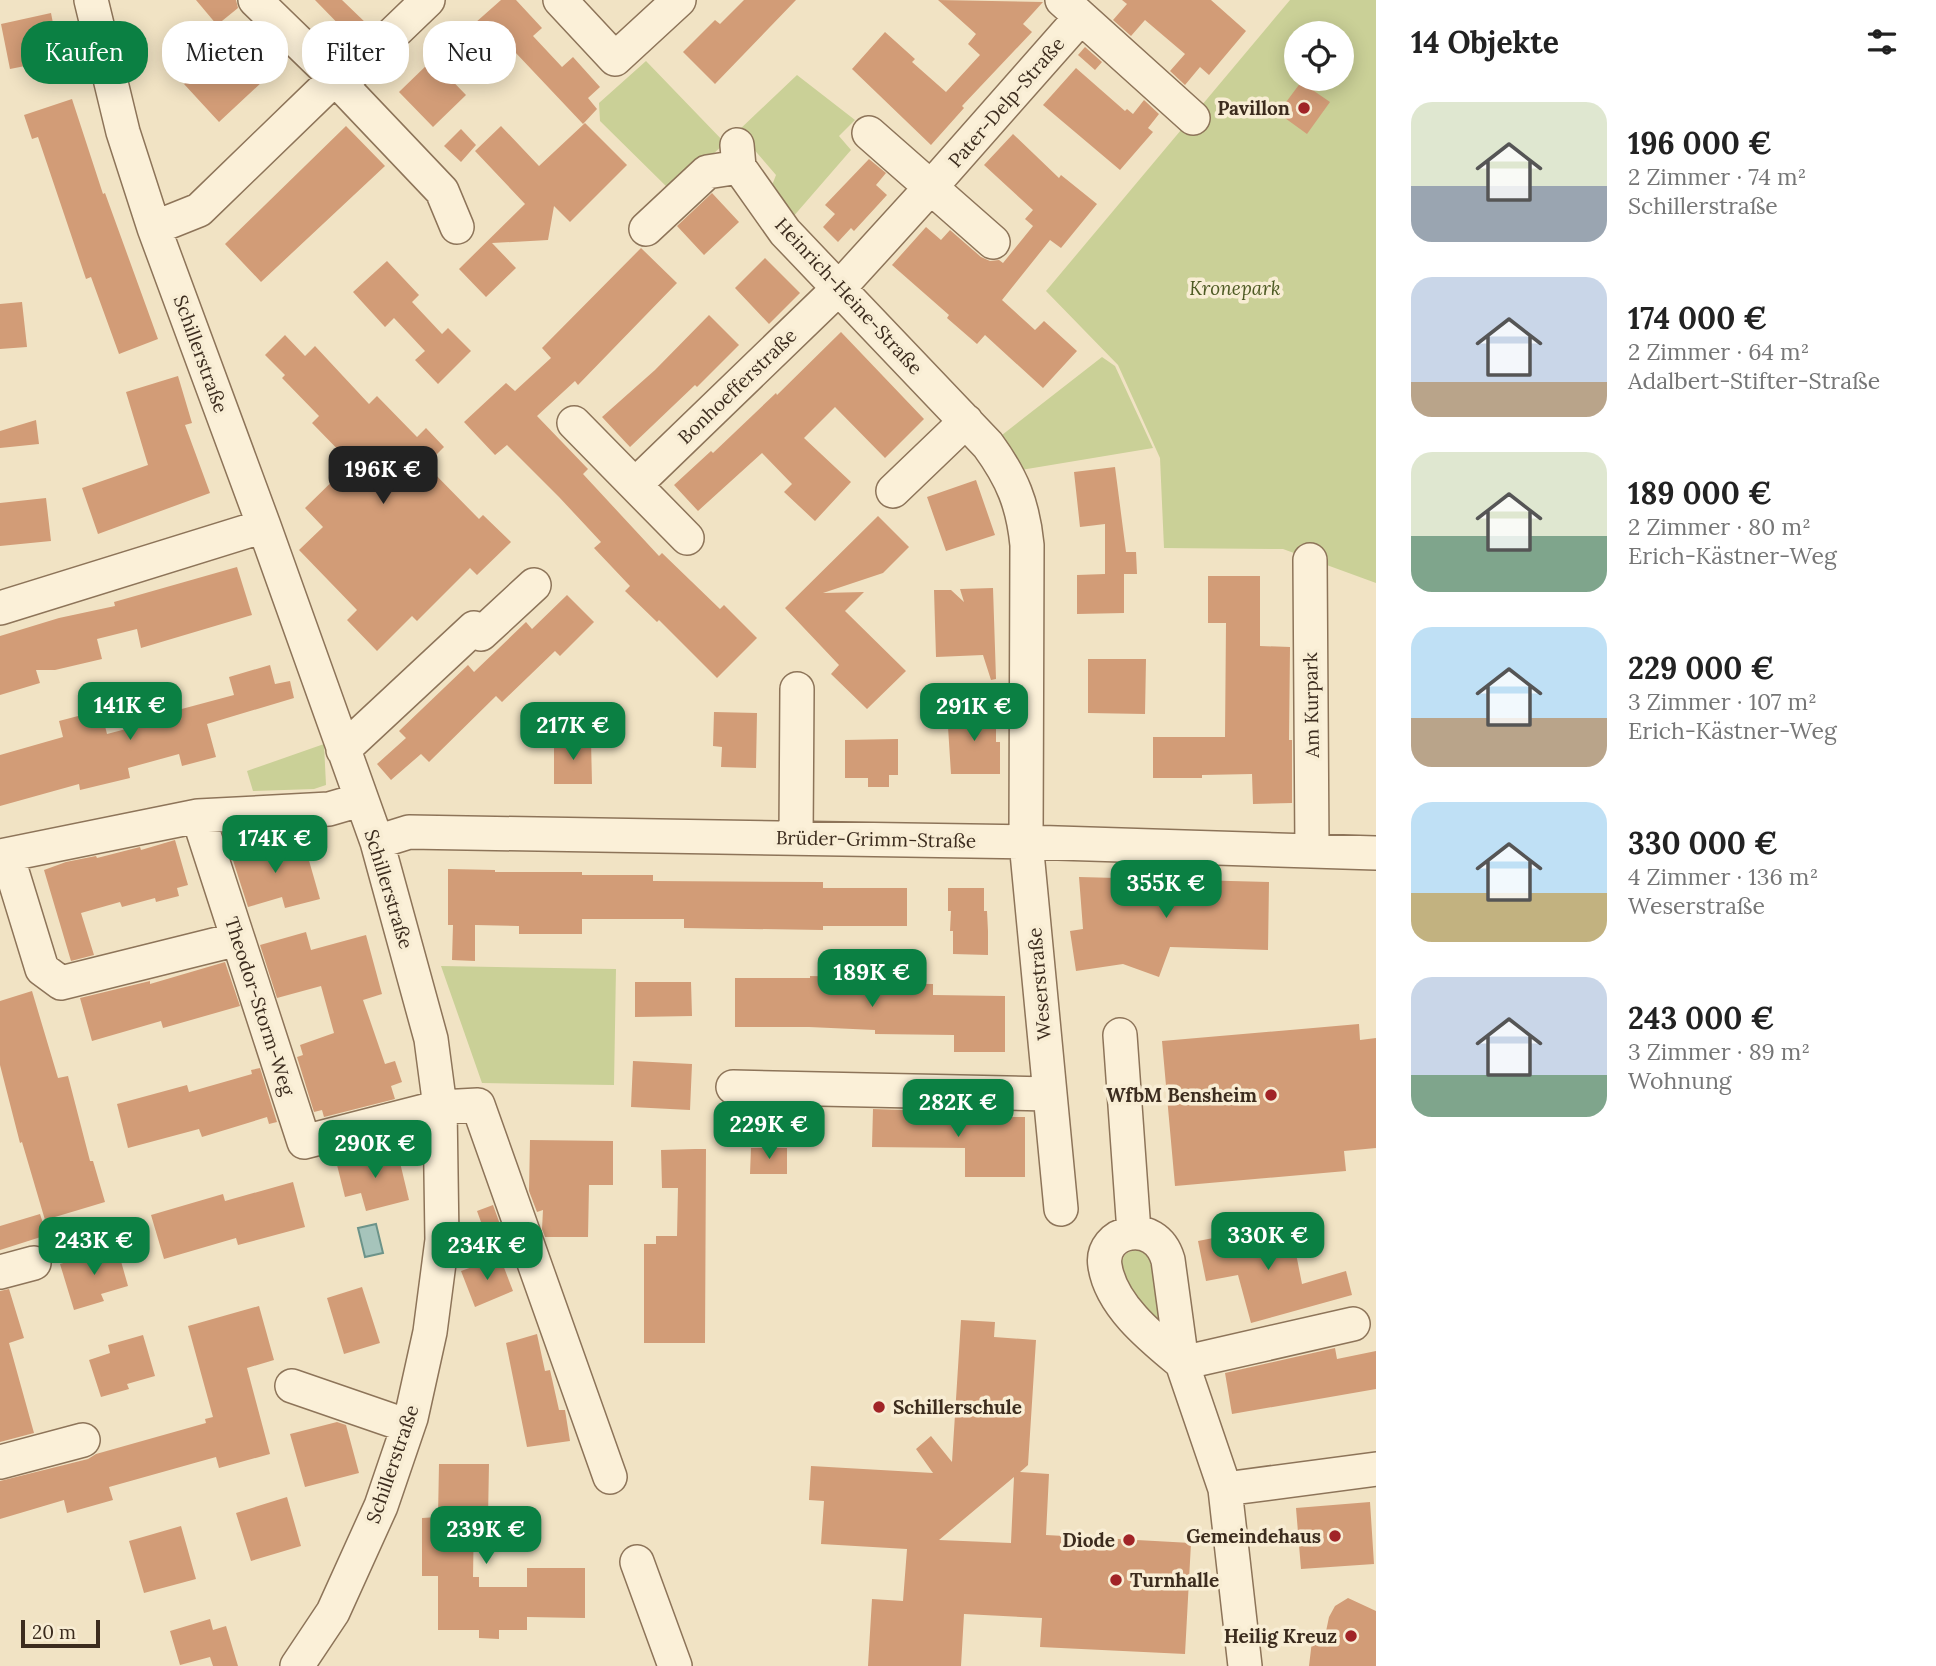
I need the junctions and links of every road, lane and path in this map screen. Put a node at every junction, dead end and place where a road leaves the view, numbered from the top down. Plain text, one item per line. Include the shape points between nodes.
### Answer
1 (91, 0) edge
2 (255, 0) edge
3 (428, 0) edge
4 (560, 0) edge
5 (679, 0) edge
6 (1071, 9) edge
7 (406, 21) edge
8 (302, 46) edge
9 (333, 84) edge
10 (341, 84) edge
11 (1192, 118) dead end
12 (869, 133) dead end
13 (931, 187) junction
14 (457, 227) dead end
15 (154, 228) junction
16 (646, 229) dead end
17 (993, 242) dead end
18 (839, 287) junction
19 (966, 421) junction
20 (575, 423) dead end
21 (635, 485) junction
22 (893, 491) dead end
23 (264, 526) junction
24 (687, 538) dead end
25 (1310, 560) dead end
26 (534, 584) dead end
27 (0, 608) edge
28 (797, 689) dead end
29 (343, 750) junction
30 (360, 800) junction
31 (198, 816) junction
32 (796, 838) junction
33 (377, 842) junction
34 (1026, 842) junction
35 (1312, 851) junction
36 (1376, 853) edge
37 (3, 856) edge
38 (238, 939) junction
39 (1120, 1035) dead end
40 (733, 1087) dead end
41 (1048, 1094) junction
42 (440, 1107) junction
43 (1060, 1209) dead end
44 (1135, 1232) junction
45 (34, 1263) dead end
46 (0, 1272) edge
47 (1353, 1324) dead end
48 (1182, 1363) junction
49 (292, 1386) dead end
50 (408, 1426) junction
51 (83, 1440) dead end
52 (0, 1462) edge
53 (1376, 1469) edge
54 (610, 1477) dead end
55 (1225, 1489) junction
56 (637, 1562) dead end
57 (297, 1666) edge
58 (676, 1666) edge
59 (1245, 1666) edge

1 - 15 street, Schillerstraße via 123,132
2 - 8 street
3 - 7 street
4 - 5 street via 615,59
6 - 11 street, Pater-Delp-Straße
6 - 13 street, Pater-Delp-Straße
9 - 15 street via 199,210
10 - 14 street via 442,191
12 - 13 street
13 - 17 street
13 - 18 street, Pater-Delp-Straße
15 - 23 street, Schillerstraße
16 - 18 street, Heinrich-Heine-Straße via 707,172 738,156 785,232
18 - 19 street, Heinrich-Heine-Straße
18 - 21 street, Bonhoefferstraße
19 - 22 street
19 - 34 street, Heinrich-Heine-Straße via 1004,468 1024,516
20 - 21 street
21 - 24 street
23 - 27 street
23 - 29 street, Schillerstraße
25 - 35 street, Am Kurpark
26 - 29 street via 481,635 474,628
28 - 32 street
29 - 30 street, Schillerstraße
30 - 31 street via 329,809
30 - 33 street, Schillerstraße
31 - 37 street
31 - 38 street, Theodor-Storm-Weg
32 - 33 street, Brüder-Grimm-Straße via 409,832
32 - 34 street, Brüder-Grimm-Straße
33 - 42 street, Schillerstraße via 432,1039
34 - 35 street, Brüder-Grimm-Straße
34 - 41 street, Weserstraße
35 - 36 street, Brüder-Grimm-Straße
37 - 38 street via 42,969 61,983
38 - 42 street, Theodor-Storm-Weg via 304,1142
39 - 44 street
40 - 41 street
41 - 43 street, Weserstraße
42 - 50 street, Schillerstraße via 442,1240 429,1332
42 - 54 street via 478,1105
44 - 48 street via 1157,1239 1165,1249
44 - 48 street via 1120,1236 1105,1255 1109,1281 1137,1326
45 - 46 street
47 - 48 street
48 - 55 street
49 - 50 street
50 - 57 street, Schillerstraße via 381,1506 338,1600
51 - 52 street
53 - 55 street
55 - 59 street
56 - 58 street

